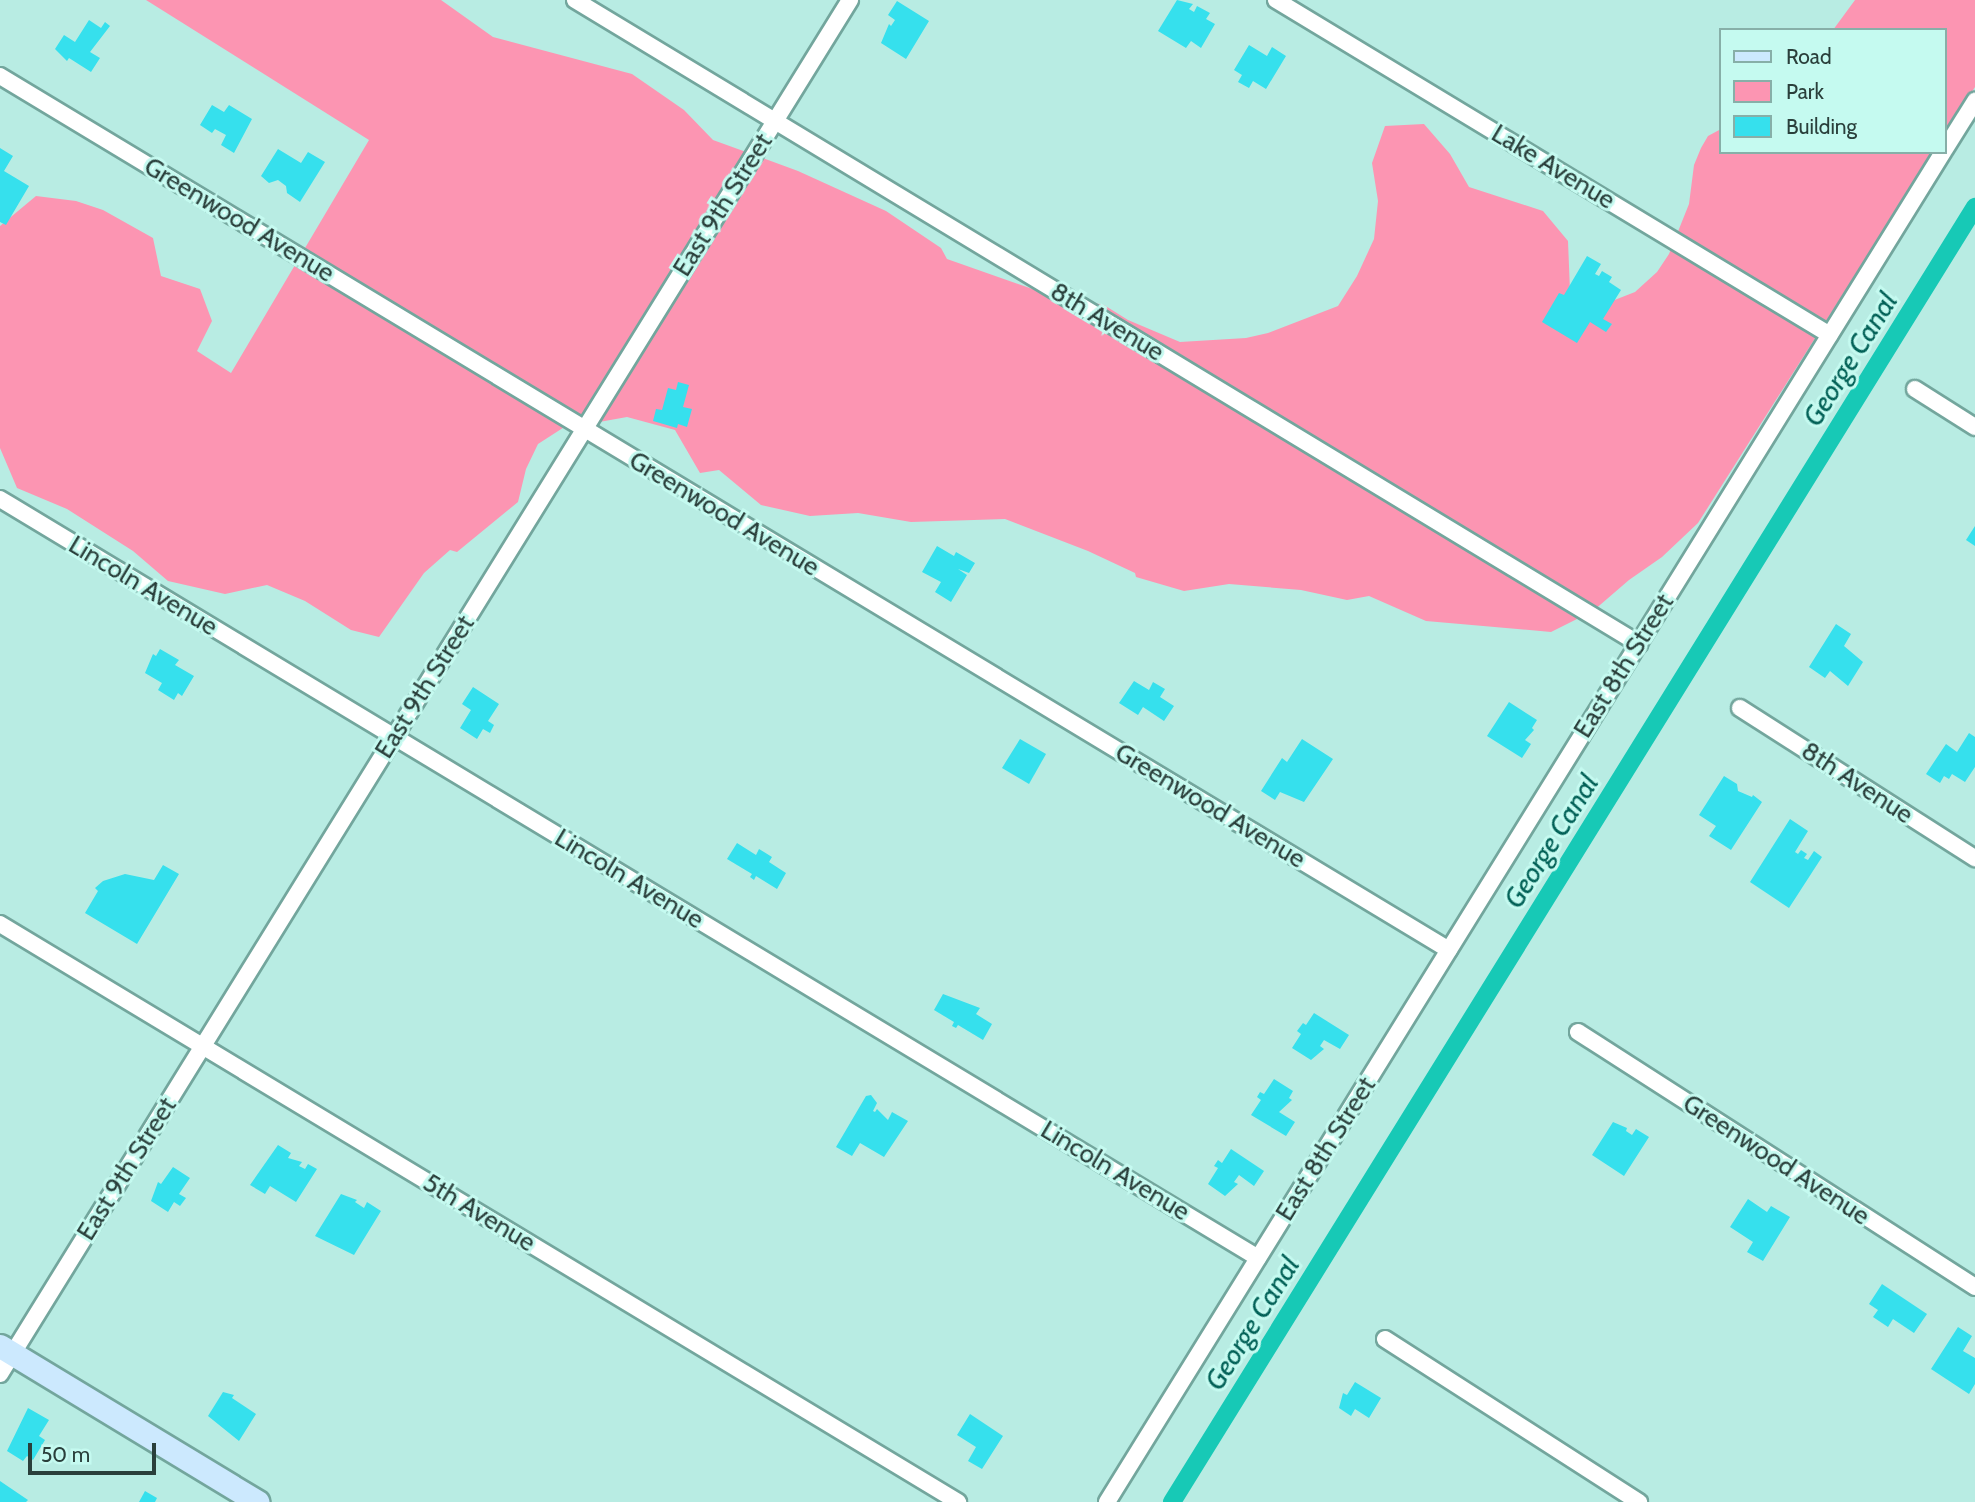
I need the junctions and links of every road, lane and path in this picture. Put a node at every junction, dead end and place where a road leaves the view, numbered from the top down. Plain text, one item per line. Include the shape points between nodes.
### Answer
1 (575, 0) edge
2 (850, 0) edge
3 (1276, 0) edge
4 (0, 76) edge
5 (1975, 101) edge
6 (775, 121) junction
7 (1947, 145) edge
8 (1942, 154) edge
9 (1830, 335) junction
10 (1915, 389) dead end
11 (1975, 427) edge
12 (584, 430) junction
13 (0, 499) edge
14 (1639, 644) junction
15 (1740, 708) dead end
16 (394, 737) junction
17 (1975, 858) edge
18 (0, 924) edge
19 (1449, 950) junction
20 (1578, 1032) dead end
21 (203, 1046) junction
22 (1258, 1258) junction
23 (1975, 1287) edge
24 (1385, 1339) dead end
25 (6, 1350) edge
26 (0, 1374) edge
27 (258, 1502) edge
28 (958, 1502) edge
29 (1107, 1502) edge
30 (1639, 1502) edge

1 - 6 street, 8th Avenue
2 - 6 street, East 9th Street
3 - 9 street, Lake Avenue
4 - 12 street, Greenwood Avenue
5 - 7 street, East 8th Street
6 - 12 street, East 9th Street
6 - 14 street, 8th Avenue
8 - 9 street, East 8th Street
9 - 14 street, East 8th Street
10 - 11 street
12 - 16 street, East 9th Street
12 - 19 street, Greenwood Avenue
13 - 16 street, Lincoln Avenue
14 - 19 street, East 8th Street
15 - 17 street, 8th Avenue
16 - 21 street, East 9th Street
16 - 22 street, Lincoln Avenue
18 - 21 street, 5th Avenue
19 - 22 street, East 8th Street
20 - 23 street, Greenwood Avenue
21 - 25 street, East 9th Street
21 - 28 street, 5th Avenue
22 - 29 street, East 8th Street
24 - 30 street
25 - 26 street, East 9th Street
25 - 27 street

